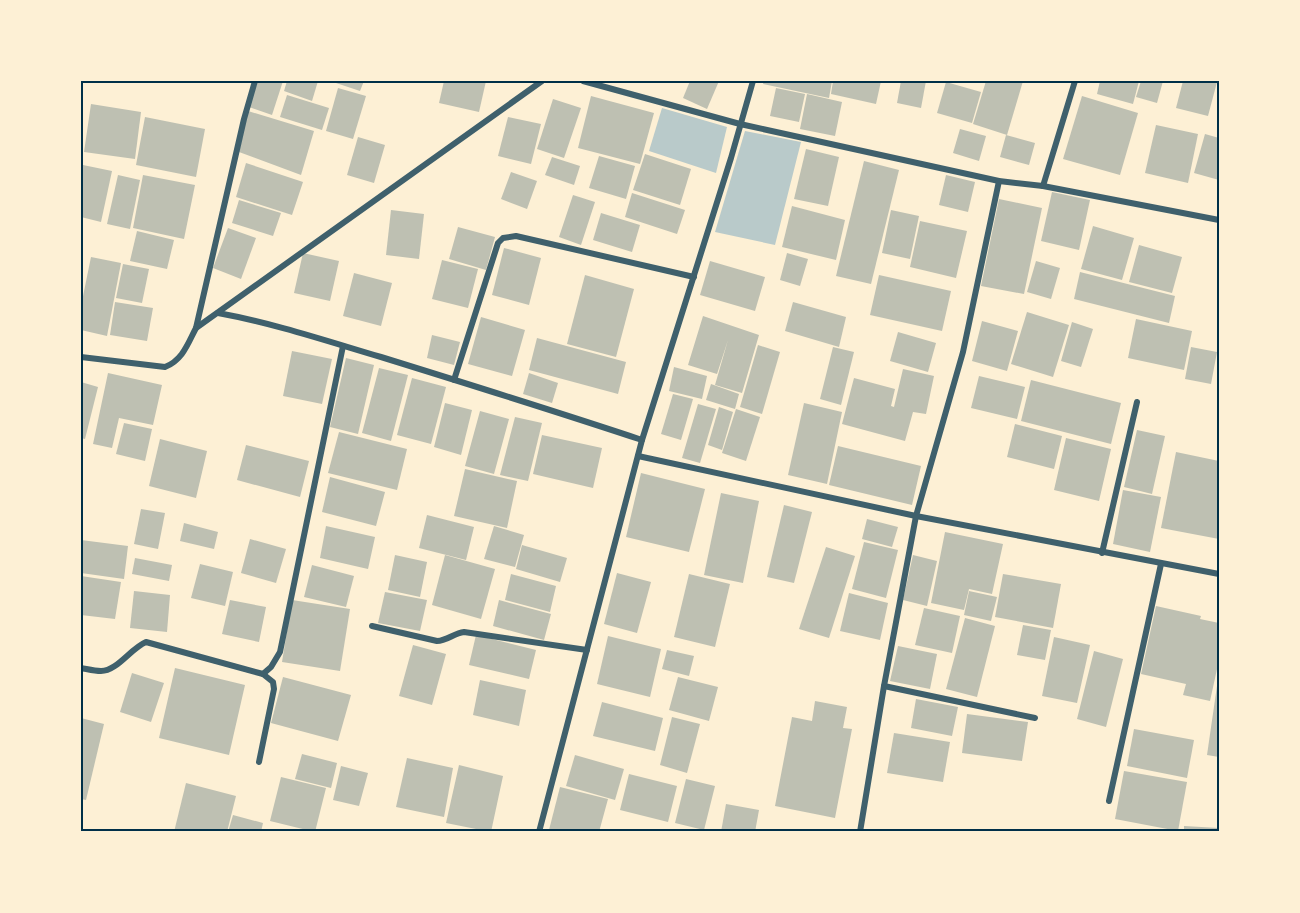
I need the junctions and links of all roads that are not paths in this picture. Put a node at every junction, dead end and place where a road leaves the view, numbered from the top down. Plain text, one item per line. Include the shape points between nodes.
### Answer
1 (255, 81) edge
2 (542, 81) edge
3 (584, 81) edge
4 (753, 81) edge
5 (1075, 81) edge
6 (740, 124) junction
7 (999, 182) junction
8 (1043, 186) junction
9 (1219, 220) edge
10 (694, 277) junction
11 (218, 313) junction
12 (196, 328) junction
13 (343, 346) junction
14 (81, 357) edge
15 (454, 380) junction
16 (1137, 402) dead end
17 (642, 440) junction
18 (638, 456) junction
19 (916, 516) junction
20 (1102, 553) junction
21 (1161, 564) junction
22 (1219, 574) edge
23 (372, 626) dead end
24 (587, 650) junction
25 (81, 668) edge
26 (263, 674) junction
27 (884, 686) junction
28 (1035, 718) dead end
29 (259, 762) dead end
30 (1109, 801) dead end
31 (539, 832) edge
32 (860, 832) edge

1 - 12 street
2 - 11 street
3 - 6 street
4 - 6 street
5 - 8 street
6 - 7 street
6 - 10 street
7 - 8 street
7 - 19 street via 963,352
8 - 9 street
10 - 15 street via 516,236 503,238 498,243
10 - 17 street
11 - 12 street
11 - 13 street
12 - 14 street via 183,353 174,364 165,367
13 - 15 street
13 - 26 street via 280,652
15 - 17 street
16 - 20 street
17 - 18 street
18 - 19 street
18 - 24 street
19 - 20 street
19 - 27 street
20 - 21 street
21 - 22 street
21 - 30 street
23 - 24 street via 437,641 464,632
24 - 31 street
25 - 26 street via 110,670 146,642
26 - 29 street via 273,682 274,689
27 - 28 street
27 - 32 street

